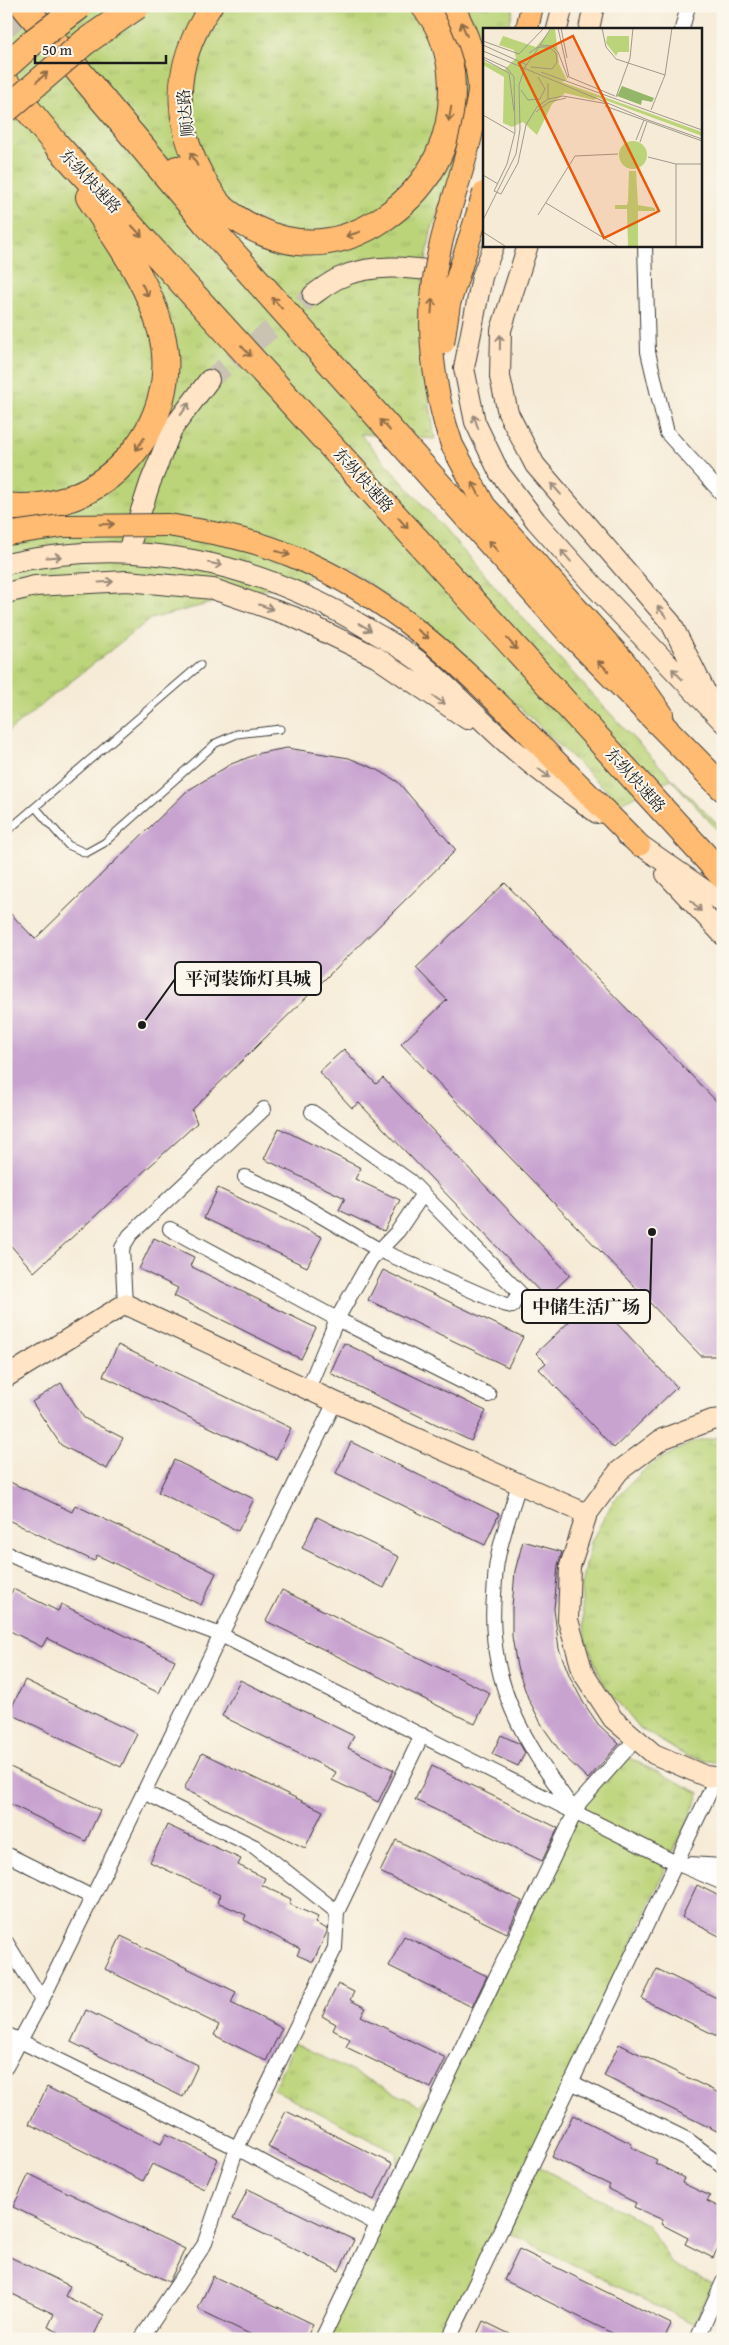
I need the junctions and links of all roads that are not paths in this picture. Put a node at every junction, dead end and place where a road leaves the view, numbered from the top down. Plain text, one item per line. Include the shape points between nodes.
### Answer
1 (24, 6) edge
2 (80, 6) edge
3 (137, 6) edge
4 (211, 6) edge
5 (424, 6) edge
6 (453, 6) edge
7 (532, 6) edge
8 (563, 6) edge
9 (594, 6) edge
10 (688, 6) edge
11 (527, 28) edge
12 (557, 28) edge
13 (589, 28) edge
14 (682, 28) edge
15 (6, 66) edge
16 (6, 83) edge
17 (6, 110) edge
18 (110, 111) junction
19 (56, 144) junction
20 (483, 196) edge
21 (229, 215) junction
22 (494, 246) edge
23 (528, 246) edge
24 (645, 246) edge
25 (482, 277) junction
26 (313, 295) tunnel mouth
27 (209, 380) tunnel mouth
28 (445, 423) junction
29 (723, 495) edge
30 (6, 506) edge
31 (6, 534) edge
32 (128, 551) junction
33 (6, 564) edge
34 (6, 593) edge
35 (200, 665) dead end
36 (720, 720) edge
37 (280, 729) dead end
38 (519, 754) junction
39 (693, 757) junction
40 (723, 788) edge
41 (36, 808) junction
42 (6, 832) edge
43 (639, 845) junction
44 (723, 876) edge
45 (723, 903) edge
46 (723, 935) edge
47 (264, 1109) dead end
48 (312, 1112) dead end
49 (245, 1177) dead end
50 (423, 1194) junction
51 (170, 1229) dead end
52 (379, 1250) junction
53 (125, 1304) junction
54 (337, 1319) junction
55 (6, 1377) edge
56 (308, 1389) junction
57 (489, 1395) dead end
58 (335, 1402) junction
59 (723, 1419) edge
60 (518, 1484) junction
61 (588, 1514) junction
62 (6, 1553) edge
63 (221, 1634) junction
64 (422, 1735) junction
65 (636, 1739) junction
66 (720, 1778) edge
67 (144, 1792) junction
68 (576, 1812) junction
69 (6, 1854) edge
70 (676, 1863) junction
71 (723, 1866) edge
72 (723, 1883) edge
73 (92, 1897) junction
74 (337, 1912) junction
75 (6, 1942) edge
76 (42, 2000) junction
77 (6, 2034) edge
78 (19, 2042) junction
79 (6, 2067) edge
80 (571, 2082) junction
81 (237, 2148) junction
82 (723, 2166) edge
83 (377, 2224) junction
84 (723, 2282) edge
85 (141, 2339) edge
86 (322, 2339) edge
87 (449, 2339) edge
88 (700, 2339) edge

1 - 18 highway
2 - 15 highway, bridge
17 -> 3 highway, bridge via 85,42
21 -> 4 main road, 顺达路 via 190,150 183,125 185,57
5 -> 21 highway via 445,41 453,94 444,142 434,166 417,191 366,230 332,241 298,242 253,229
28 -> 6 main road, bridge via 432,362 434,285 443,234 467,157 479,88 465,29
7 - 11 main road
8 - 12 street
9 - 13 street
10 - 14 street
16 - 19 highway, 东纵快速路
18 - 21 highway
39 -> 18 highway via 568,631
19 -> 30 highway via 141,281 162,331 165,379 152,424 141,444 110,477 65,501 42,506
19 -> 44 highway, 东纵快速路
20 - 28 main road, bridge via 449,304 443,338 441,368
22 - 25 street
36 -> 23 street via 671,623 535,465 508,413 500,377 501,330
24 - 29 street via 648,352 667,433
25 - 26 street via 410,267 363,269 337,278
36 -> 25 street via 592,584 536,521 499,472 475,422 464,368
32 -> 27 street via 172,428
39 -> 28 main road via 625,662 484,505 452,445
31 -> 43 main road, bridge via 62,526 168,525 224,536 292,556 343,580 405,620 446,652
33 -> 32 street via 34,558
32 -> 38 street via 173,555 225,566 300,592 346,615 415,659
34 -> 38 street via 35,586 126,582 213,589 294,617 376,658
35 - 41 lane
37 - 41 lane via 237,734 216,743 104,843 86,853 68,845
38 -> 43 street
39 - 40 highway
41 - 42 lane
43 - 45 street
43 -> 46 street
47 - 53 street via 130,1235 121,1255
48 - 50 street via 410,1181
49 - 52 street via 288,1197
50 - 52 street via 398,1231
50 - 52 street via 519,1292 512,1306
51 - 54 street
52 - 54 street
53 - 55 street
53 - 56 street
54 - 56 street
54 - 57 street
56 - 58 street
58 - 60 street
58 - 63 street
59 - 61 street via 662,1439 619,1471
60 - 61 street
60 - 68 street via 497,1558 492,1618 497,1669 516,1722 543,1768
61 - 65 street via 570,1566 568,1620 583,1673 613,1719
62 - 63 street
63 - 64 street
63 - 67 street
64 - 68 street
64 - 74 street
65 - 66 street via 654,1754 705,1776
65 - 68 street via 580,1802
66 - 70 street
67 - 73 street
67 - 74 street via 255,1848
68 - 70 street
68 - 83 street
69 - 73 street
70 - 71 street
70 - 72 street
70 - 80 street
73 - 76 street
74 - 81 street via 335,1948
75 - 76 street
76 - 78 street
77 - 78 street
78 - 79 street
78 - 81 street
80 - 82 street via 688,2140
80 - 87 street
81 - 83 street
81 - 85 street via 204,2245
83 - 86 street
84 - 88 street

